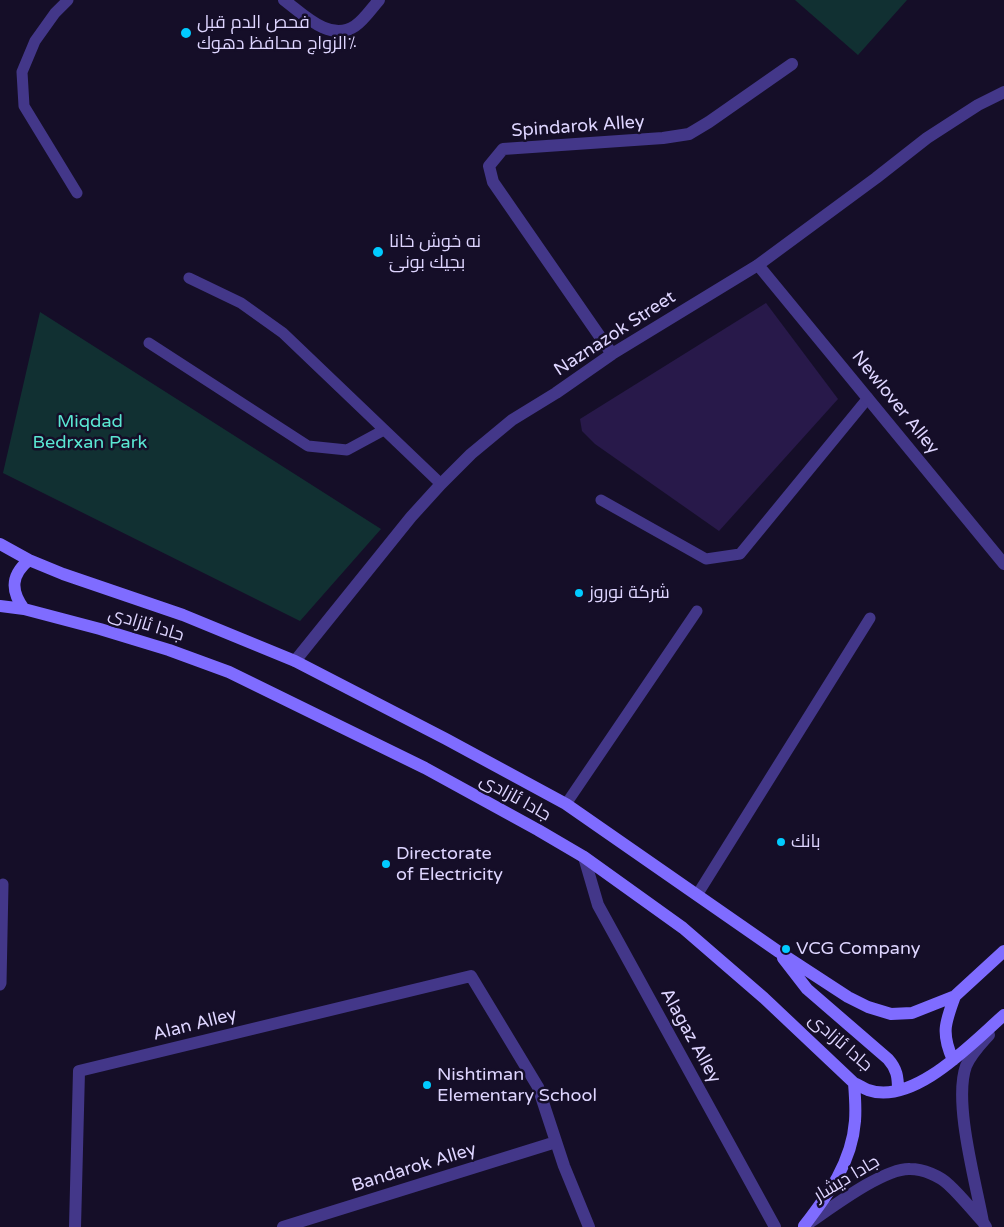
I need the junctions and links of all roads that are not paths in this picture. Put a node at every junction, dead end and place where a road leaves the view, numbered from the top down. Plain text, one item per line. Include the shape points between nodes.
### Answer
1 (68, 0) edge
2 (284, 0) edge
3 (379, 0) edge
4 (792, 64) dead end
5 (1004, 92) edge
6 (77, 193) dead end
7 (758, 265) junction
8 (189, 278) dead end
9 (149, 343) dead end
10 (612, 354) junction
11 (868, 398) junction
12 (384, 430) junction
13 (441, 484) junction
14 (601, 500) dead end
15 (0, 544) edge
16 (29, 560) junction
17 (1004, 564) edge
18 (0, 606) edge
19 (24, 609) junction
20 (697, 611) dead end
21 (870, 618) dead end
22 (294, 661) junction
23 (566, 804) junction
24 (584, 857) junction
25 (3, 884) dead end
26 (697, 895) junction
27 (1004, 950) edge
28 (779, 952) junction
29 (0, 985) edge
30 (955, 996) junction
31 (1004, 1016) edge
32 (953, 1060) junction
33 (854, 1082) junction
34 (898, 1090) junction
35 (556, 1142) junction
36 (985, 1224) edge
37 (75, 1227) edge
38 (283, 1227) edge
39 (589, 1227) edge
40 (775, 1227) edge
41 (803, 1227) edge

1 - 6 lane via 55,12 35,41 22,72 22,80 24,106
2 - 3 street via 322,28 339,32 355,26
4 - 10 street, Spindarok Alley via 688,134 503,150 489,166 493,182
5 - 7 street, Naznazok Street via 927,138
7 - 10 street, Naznazok Street
7 - 11 street, Newlover Alley
8 - 12 lane via 241,303 283,333
9 - 12 lane via 308,446 347,450
10 - 13 street, Naznazok Street via 512,420
11 - 14 lane via 740,554 706,559
11 - 17 street, Newlover Alley
12 - 13 lane
13 - 22 street, Naznazok Street
15 - 16 main road, جادا ئازادی
16 - 19 main road via 15,578 17,600
16 - 22 main road, جادا ئازادی via 111,592 183,615
18 - 19 main road, جادا ئازادی
19 - 24 main road, جادا ئازادی via 169,650 229,672 425,768
20 - 23 lane
21 - 26 lane
22 - 23 main road, جادا ئازادی
23 - 26 main road, جادا ئازادی
24 - 33 main road, جادا ئازادی via 690,934
24 - 40 street, Alagaz Alley via 598,905
25 - 29 lane
26 - 28 main road, جادا ئازادی
27 - 30 main road
28 - 30 main road, جادا ئازادی via 848,997 891,1014 912,1013
28 - 34 main road via 807,990 888,1060 898,1077
30 - 32 main road via 945,1032
31 - 32 main road, جادا ئازادی
31 - 36 street via 972,1054 963,1082 966,1138
32 - 34 main road, جادا ئازادی via 918,1084
33 - 34 main road, جادا ئازادی via 868,1090
33 - 41 main road via 855,1121 846,1159 829,1194
35 - 37 street, Alan Alley via 538,1087 471,976 79,1071
35 - 38 street, Bandarok Alley
35 - 39 street
36 - 41 street, جادا دیشار via 949,1184 936,1176 910,1169 879,1178

